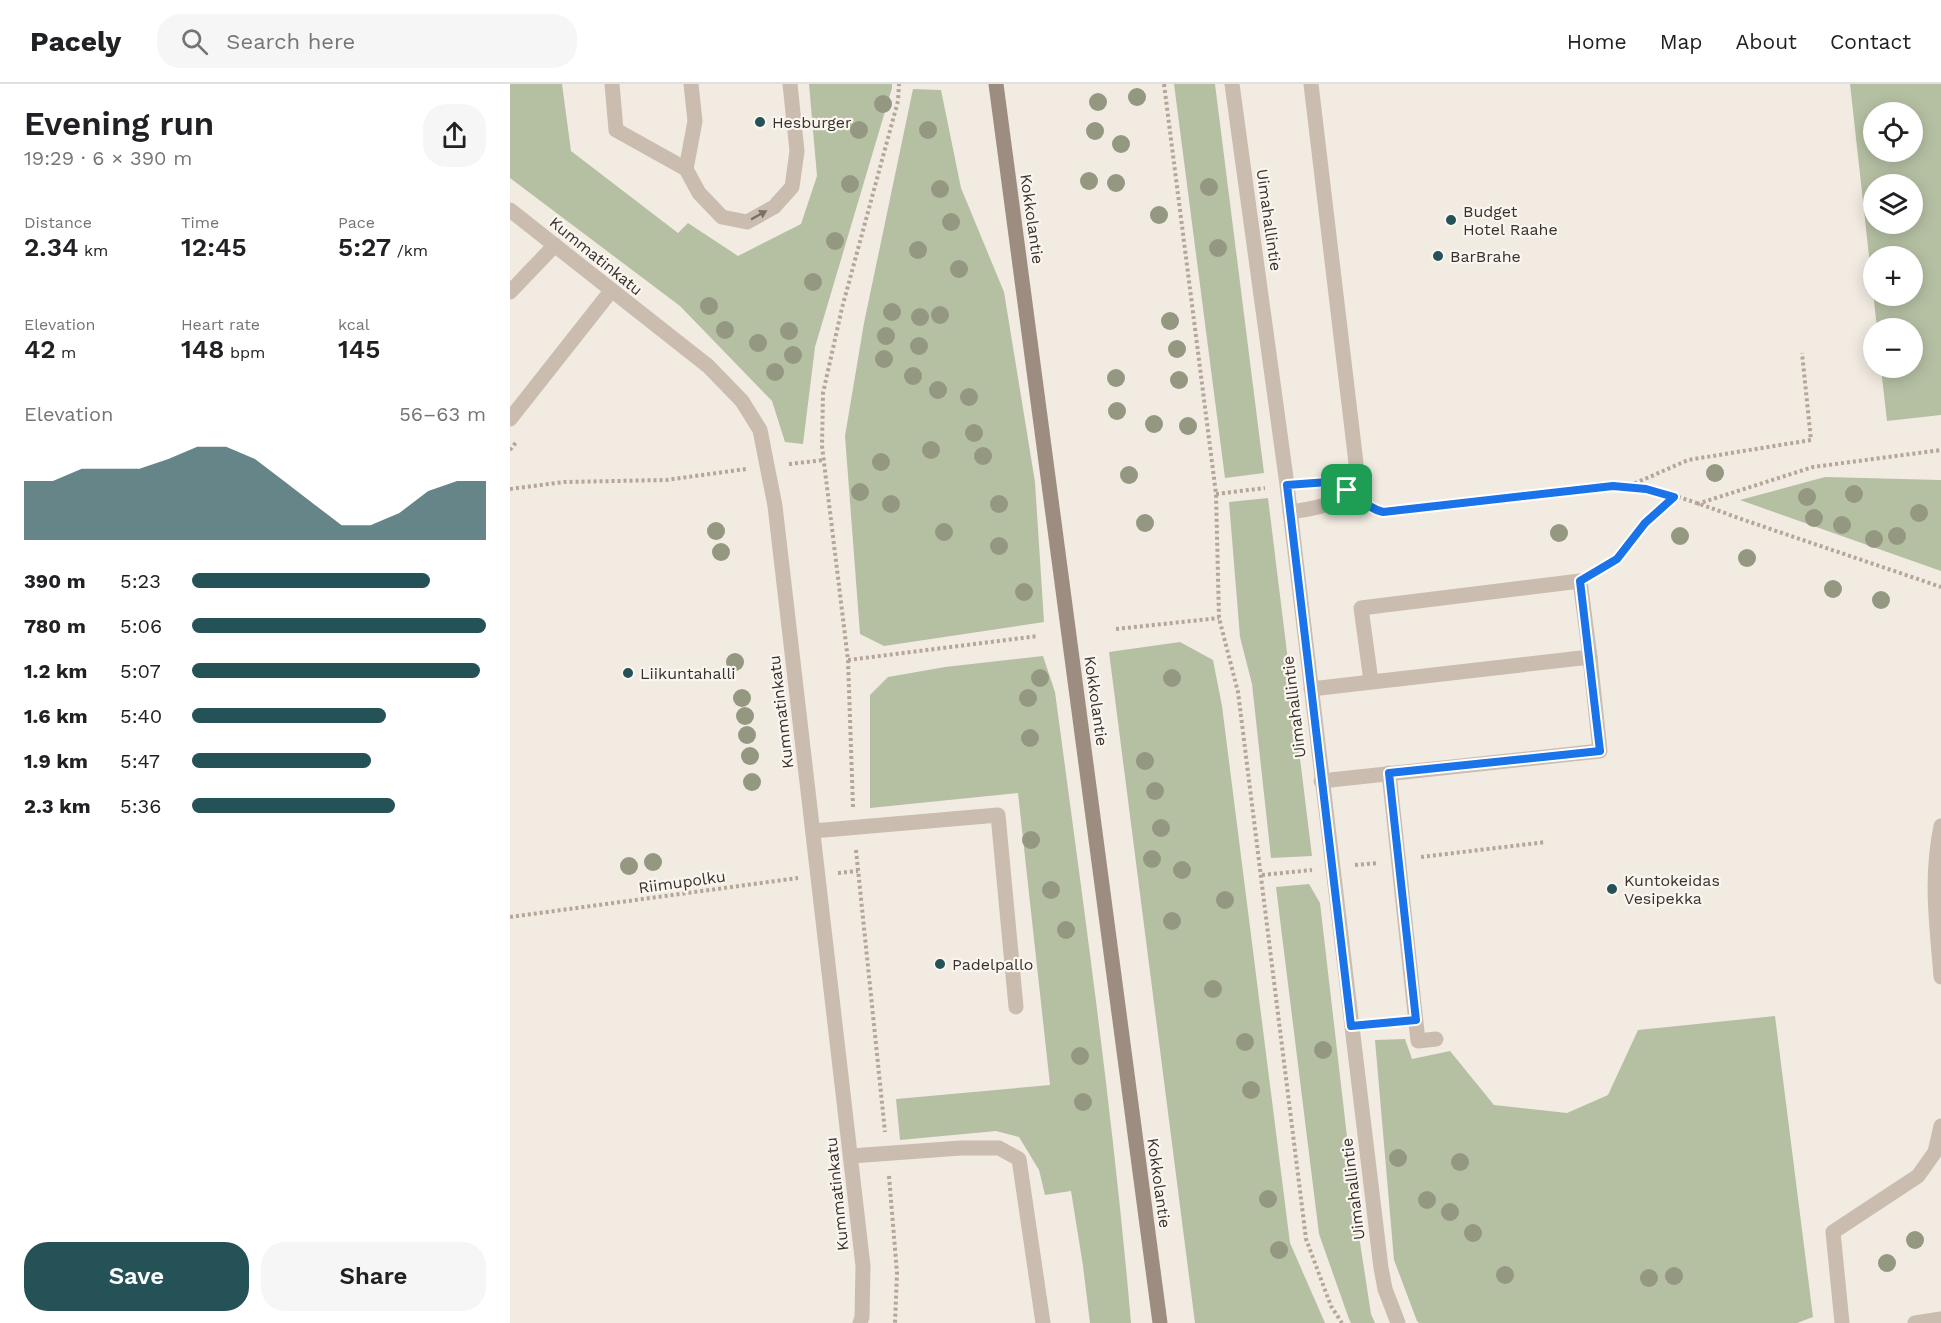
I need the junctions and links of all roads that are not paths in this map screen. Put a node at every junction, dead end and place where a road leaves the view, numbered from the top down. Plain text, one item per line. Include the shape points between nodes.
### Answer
1 (612, 84) edge
2 (691, 84) edge
3 (790, 84) edge
4 (996, 84) edge
5 (1232, 84) edge
6 (1311, 84) edge
7 (686, 169) junction
8 (510, 210) edge
9 (555, 245) junction
10 (611, 291) junction
11 (510, 292) edge
12 (510, 418) edge
13 (1290, 512) junction
14 (1590, 657) junction
15 (1371, 681) junction
16 (1311, 689) junction
17 (1389, 773) junction
18 (1321, 781) junction
19 (1941, 826) edge
20 (813, 831) junction
21 (1941, 977) edge
22 (1016, 1007) dead end
23 (1436, 1039) dead end
24 (1941, 1126) edge
25 (851, 1156) junction
26 (1941, 1320) edge
27 (860, 1323) edge
28 (1043, 1323) edge
29 (1160, 1323) edge
30 (1398, 1323) edge
31 (1842, 1323) edge
32 (1915, 1323) edge

1 - 7 street via 616,130
2 - 7 street via 695,121
7 -> 3 street via 699,193 722,217 747,222 774,207 792,187 797,151
4 - 29 main road, Kokkolantie
5 - 13 street, Uimahallintie
6 - 13 street via 1356,463 1347,490 1335,502
8 - 9 street, Kummatinkatu
9 - 10 street, Kummatinkatu
9 - 11 street
10 - 12 street
10 - 20 street, Kummatinkatu via 708,366 742,401 760,430 775,506
13 - 16 street, Uimahallintie
14 - 15 street
14 - 15 street via 1580,581 1361,608
14 - 17 street via 1600,751
15 - 16 street
16 - 18 street, Uimahallintie
17 - 18 street
17 - 23 street via 1418,1041
18 - 30 street, Uimahallintie via 1381,1268
19 - 21 street via 1933,886
20 - 22 street via 998,815
20 - 25 street, Kummatinkatu
24 - 31 street via 1935,1152 1918,1176 1833,1232
25 - 27 street, Kummatinkatu via 863,1266
25 - 28 street via 999,1148 1019,1159
26 - 32 street

